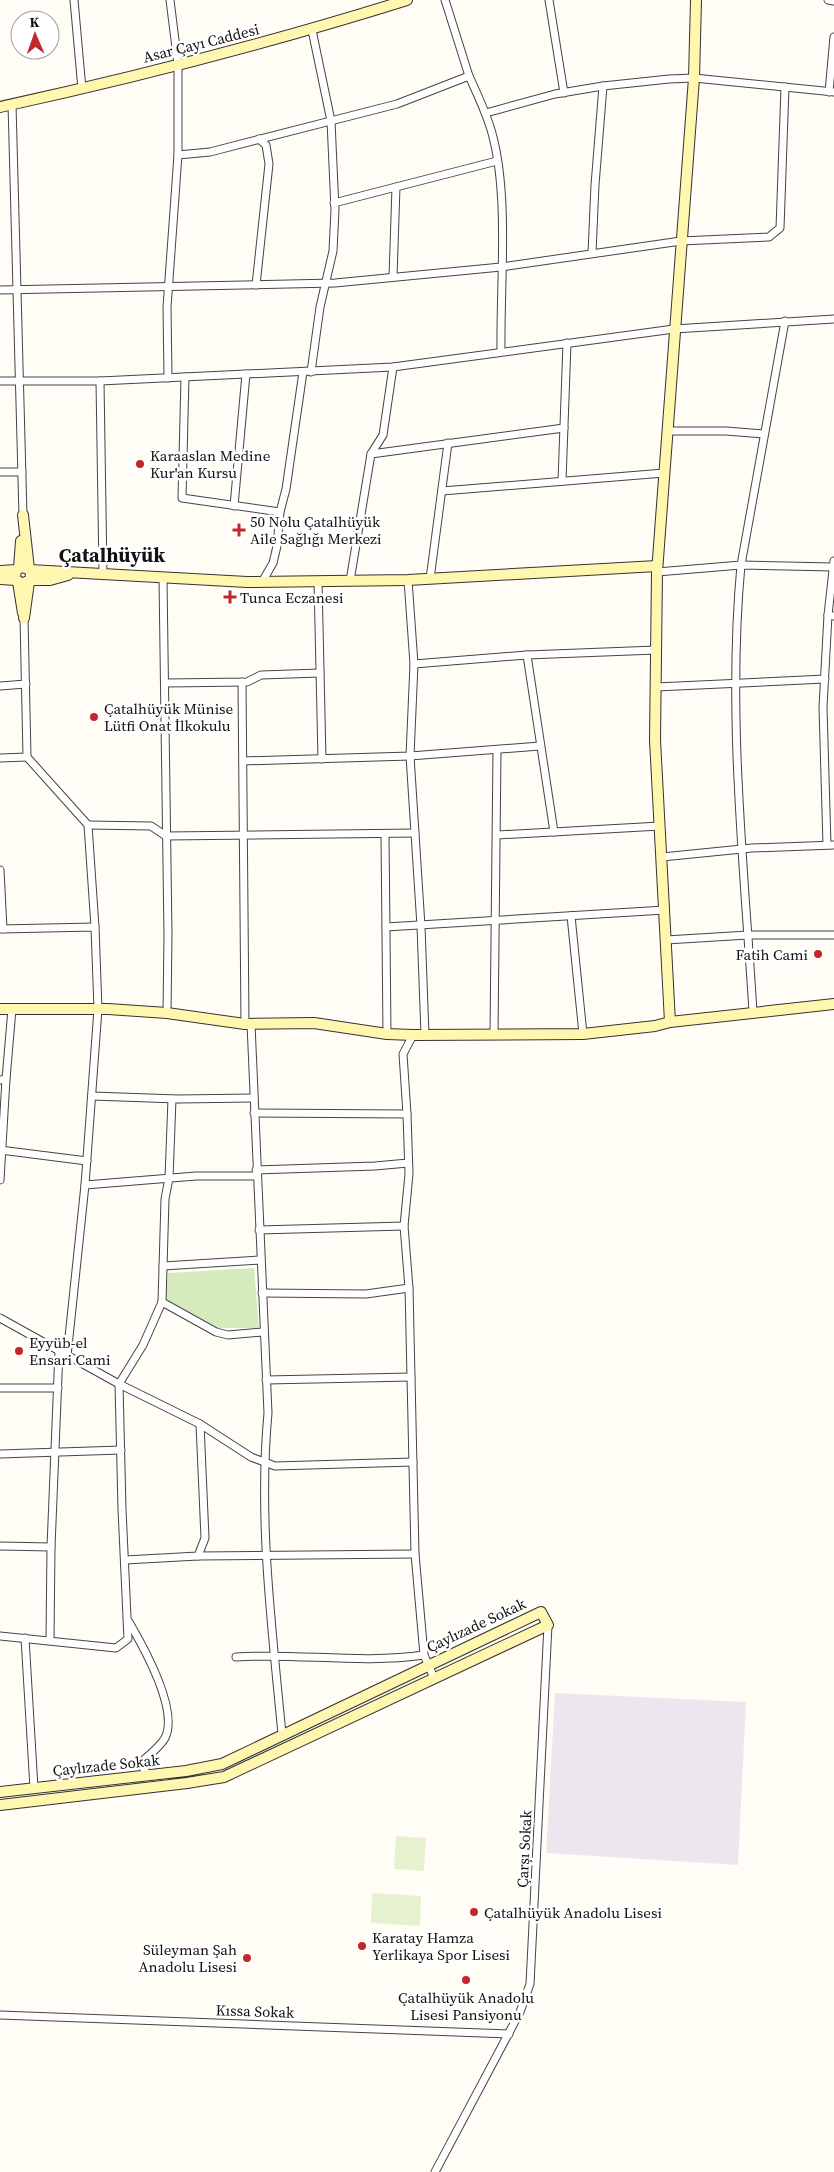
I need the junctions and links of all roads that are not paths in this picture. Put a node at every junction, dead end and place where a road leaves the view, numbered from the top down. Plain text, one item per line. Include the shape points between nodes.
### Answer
1 (74, 0) edge
2 (170, 0) edge
3 (407, 0) edge
4 (445, 0) edge
5 (548, 0) edge
6 (696, 0) edge
7 (828, 0) edge
8 (834, 1) edge
9 (312, 30) junction
10 (834, 37) edge
11 (178, 64) junction
12 (469, 76) junction
13 (694, 78) junction
14 (603, 86) junction
15 (785, 87) junction
16 (82, 89) junction
17 (832, 92) edge
18 (564, 93) junction
19 (12, 104) junction
20 (0, 107) edge
21 (486, 113) junction
22 (331, 121) junction
23 (259, 139) junction
24 (178, 155) junction
25 (497, 161) junction
26 (396, 188) junction
27 (334, 203) junction
28 (682, 241) junction
29 (592, 253) junction
30 (501, 267) junction
31 (393, 277) junction
32 (327, 284) junction
33 (256, 285) junction
34 (169, 286) junction
35 (0, 290) edge
36 (15, 290) junction
37 (834, 319) edge
38 (785, 321) junction
39 (674, 329) junction
40 (567, 343) junction
41 (501, 351) junction
42 (393, 367) junction
43 (303, 372) junction
44 (311, 372) junction
45 (246, 374) junction
46 (185, 377) junction
47 (168, 378) junction
48 (0, 381) edge
49 (20, 381) junction
50 (100, 381) junction
51 (564, 428) junction
52 (668, 431) junction
53 (764, 434) junction
54 (448, 443) junction
55 (371, 454) junction
56 (0, 472) edge
57 (22, 472) junction
58 (664, 474) junction
59 (562, 481) junction
60 (442, 491) junction
61 (234, 506) junction
62 (280, 512) junction
63 (23, 515) joint
64 (834, 561) edge
65 (741, 565) junction
66 (833, 566) edge
67 (657, 569) junction
68 (0, 571) edge
69 (103, 574) junction
70 (23, 575) junction
71 (163, 578) junction
72 (0, 579) edge
73 (430, 579) junction
74 (408, 580) junction
75 (318, 581) junction
76 (350, 581) junction
77 (262, 582) junction
78 (831, 616) edge
79 (24, 618) joint
80 (656, 650) junction
81 (527, 655) junction
82 (414, 664) junction
83 (320, 673) junction
84 (825, 678) junction
85 (242, 682) junction
86 (26, 684) junction
87 (166, 684) junction
88 (737, 684) junction
89 (0, 686) edge
90 (656, 687) junction
91 (540, 746) junction
92 (497, 750) junction
93 (410, 756) junction
94 (27, 757) junction
95 (0, 758) edge
96 (322, 758) junction
97 (243, 761) junction
98 (88, 825) junction
99 (660, 826) junction
100 (554, 832) junction
101 (415, 833) junction
102 (385, 834) junction
103 (497, 835) junction
104 (166, 836) junction
105 (243, 836) junction
106 (831, 845) edge
107 (742, 849) junction
108 (662, 857) junction
109 (0, 870) edge
110 (665, 910) junction
111 (571, 916) junction
112 (497, 921) junction
113 (421, 926) junction
114 (95, 927) junction
115 (386, 927) junction
116 (1, 929) edge
117 (748, 935) junction
118 (834, 935) edge
119 (666, 940) junction
120 (834, 1004) edge
121 (98, 1008) junction
122 (0, 1009) edge
123 (12, 1009) junction
124 (167, 1012) junction
125 (753, 1012) junction
126 (670, 1022) junction
127 (248, 1024) junction
128 (387, 1034) junction
129 (583, 1034) junction
130 (413, 1035) junction
131 (424, 1035) junction
132 (494, 1035) junction
133 (3, 1080) edge
134 (92, 1096) junction
135 (254, 1098) junction
136 (172, 1099) junction
137 (254, 1114) junction
138 (406, 1114) junction
139 (1, 1150) edge
140 (87, 1161) junction
141 (408, 1163) junction
142 (257, 1173) junction
143 (169, 1178) junction
144 (0, 1180) edge
145 (86, 1185) junction
146 (404, 1226) junction
147 (259, 1230) junction
148 (260, 1260) junction
149 (164, 1266) junction
150 (409, 1288) junction
151 (262, 1293) junction
152 (162, 1302) junction
153 (0, 1318) edge
154 (263, 1332) junction
155 (59, 1351) junction
156 (66, 1356) junction
157 (411, 1377) junction
158 (266, 1380) junction
159 (119, 1384) junction
160 (0, 1388) edge
161 (58, 1388) junction
162 (200, 1424) junction
163 (121, 1450) junction
164 (54, 1453) junction
165 (0, 1454) edge
166 (263, 1462) junction
167 (413, 1462) junction
168 (0, 1546) edge
169 (52, 1547) junction
170 (415, 1554) junction
171 (198, 1556) junction
172 (266, 1557) junction
173 (125, 1560) junction
174 (128, 1620) junction
175 (548, 1625) junction
176 (0, 1636) edge
177 (25, 1638) junction
178 (50, 1640) junction
179 (275, 1655) junction
180 (236, 1657) dead end
181 (426, 1660) junction
182 (434, 1678) junction
183 (282, 1734) junction
184 (148, 1775) junction
185 (34, 1788) junction
186 (0, 1792) edge
187 (0, 1805) edge
188 (0, 2015) edge
189 (509, 2034) junction
190 (435, 2172) edge

1 - 16 street
2 - 11 street
3 - 9 street, Asar Çayı Caddesi
4 - 12 street
5 - 18 street
6 - 13 street
7 - 8 street
9 - 11 street, Asar Çayı Caddesi
9 - 22 street
10 - 17 street
11 - 16 street, Asar Çayı Caddesi
11 - 24 street
12 - 21 street
12 - 22 street via 397,104
13 - 14 street
13 - 15 street
13 - 28 street
14 - 18 street
14 - 29 street
15 - 17 street
15 - 28 street via 777,232 769,237
16 - 19 street, Asar Çayı Caddesi
18 - 21 street
19 - 20 street, Asar Çayı Caddesi
19 - 36 street
21 - 25 street
22 - 23 street
22 - 27 street
23 - 24 street via 210,152
23 - 33 street via 266,145 268,164
24 - 34 street
25 - 26 street
25 - 30 street
26 - 27 street
26 - 31 street
27 - 32 street via 333,251
28 - 29 street
28 - 39 street
29 - 30 street
30 - 31 street
30 - 41 street
31 - 32 street
32 - 33 street
32 - 44 street via 320,307
33 - 34 street
34 - 36 street
34 - 47 street
35 - 36 street
36 - 49 street
37 - 38 street
38 - 39 street
38 - 53 street
39 - 40 street
39 - 52 street
40 - 41 street
40 - 51 street
41 - 42 street
42 - 44 street
42 - 55 street via 382,435
43 - 44 street
43 - 45 street
43 - 62 street
45 - 46 street
45 - 61 street
46 - 47 street
46 - 61 street via 182,498
47 - 50 street
48 - 49 street
49 - 50 street
49 - 57 street
50 - 69 street
51 - 54 street
51 - 59 street
52 - 53 street via 726,430
52 - 58 street
53 - 65 street
54 - 55 street
54 - 60 street
55 - 76 street
56 - 57 street
57 - 63 street
58 - 59 street
58 - 67 street
59 - 60 street
60 - 73 street
61 - 62 street
62 - 77 street via 273,563
63 - 70 street
64 - 66 street
65 - 66 street
65 - 67 street
65 - 88 street via 737,607
66 - 78 street
67 - 73 street
67 - 80 street
68 - 70 street
69 - 70 street via 74,574 50,580
69 - 71 street
70 - 72 street
70 - 79 street
71 - 77 street
71 - 87 street
73 - 74 street
74 - 76 street
74 - 82 street
75 - 76 street
75 - 77 street
75 - 83 street
78 - 84 street
79 - 86 street
80 - 81 street
80 - 90 street
81 - 82 street
81 - 91 street
82 - 93 street
83 - 85 street via 261,675
83 - 96 street
84 - 88 street
84 - 106 street via 823,707
85 - 87 street
85 - 97 street
86 - 89 street
86 - 94 street
87 - 104 street
88 - 90 street
88 - 107 street
90 - 99 street via 655,740
91 - 92 street
91 - 100 street
92 - 93 street
92 - 103 street
93 - 96 street
93 - 101 street
94 - 95 street
94 - 98 street
96 - 97 street
97 - 105 street
98 - 104 street via 151,826
98 - 114 street
99 - 100 street
99 - 108 street
100 - 103 street
101 - 102 street
101 - 113 street
102 - 105 street
102 - 115 street
103 - 112 street
104 - 105 street
104 - 124 street
105 - 127 street
106 - 107 street
107 - 108 street
107 - 117 street
108 - 110 street
109 - 116 street
110 - 111 street
110 - 119 street
111 - 112 street
111 - 129 street
112 - 113 street
112 - 132 street
113 - 115 street
113 - 131 street
114 - 116 street
114 - 121 street
115 - 128 street
117 - 118 street
117 - 119 street
117 - 125 street
119 - 126 street
120 - 125 street
121 - 123 street
121 - 124 street
121 - 134 street
122 - 123 street
123 - 133 street
124 - 127 street
125 - 126 street
126 - 129 street
127 - 128 street via 314,1023
127 - 135 street
128 - 130 street
129 - 132 street
130 - 131 street
130 - 138 street via 403,1054
131 - 132 street
133 - 139 street
134 - 136 street
134 - 140 street
135 - 136 street
135 - 137 street
136 - 143 street
137 - 138 street
137 - 142 street
138 - 141 street
139 - 140 street
139 - 144 street
140 - 145 street
141 - 142 street
141 - 146 street
142 - 143 street
142 - 147 street
143 - 145 street
143 - 149 street via 165,1199
145 - 156 street
146 - 147 street
146 - 150 street
147 - 148 street
148 - 149 street
148 - 151 street
149 - 152 street
150 - 151 street via 366,1294
150 - 157 street
151 - 154 street
152 - 154 street via 216,1332
152 - 159 street via 143,1345
153 - 155 street
154 - 158 street
155 - 156 street
155 - 161 street
156 - 159 street
157 - 158 street
157 - 167 street
158 - 166 street via 268,1413
159 - 162 street
159 - 163 street
160 - 161 street
161 - 164 street
162 - 166 street
162 - 171 street via 206,1538
163 - 164 street
163 - 173 street
164 - 165 street
164 - 169 street
166 - 167 street via 275,1466
166 - 172 street
167 - 170 street
168 - 169 street
169 - 178 street
170 - 172 street
170 - 181 street
171 - 172 street
171 - 173 street
172 - 179 street
173 - 174 street
174 - 178 street via 128,1639 116,1648
174 - 184 street via 154,1668 169,1726 164,1739 140,1763
175 - 181 street, Çaylızade Sokak via 541,1612
175 - 182 street, Çaylızade Sokak
175 - 189 street, Çarşı Sokak via 532,1970 526,1997
176 - 177 street
177 - 178 street
177 - 185 street
179 - 180 street
179 - 181 street
179 - 183 street
181 - 182 street
181 - 183 street, Çaylızade Sokak
182 - 187 street, Çaylızade Sokak via 219,1778
183 - 184 street, Çaylızade Sokak via 222,1764
184 - 185 street, Çaylızade Sokak
185 - 186 street, Çaylızade Sokak
188 - 189 street, Kıssa Sokak
189 - 190 street, Çarşı Sokak

